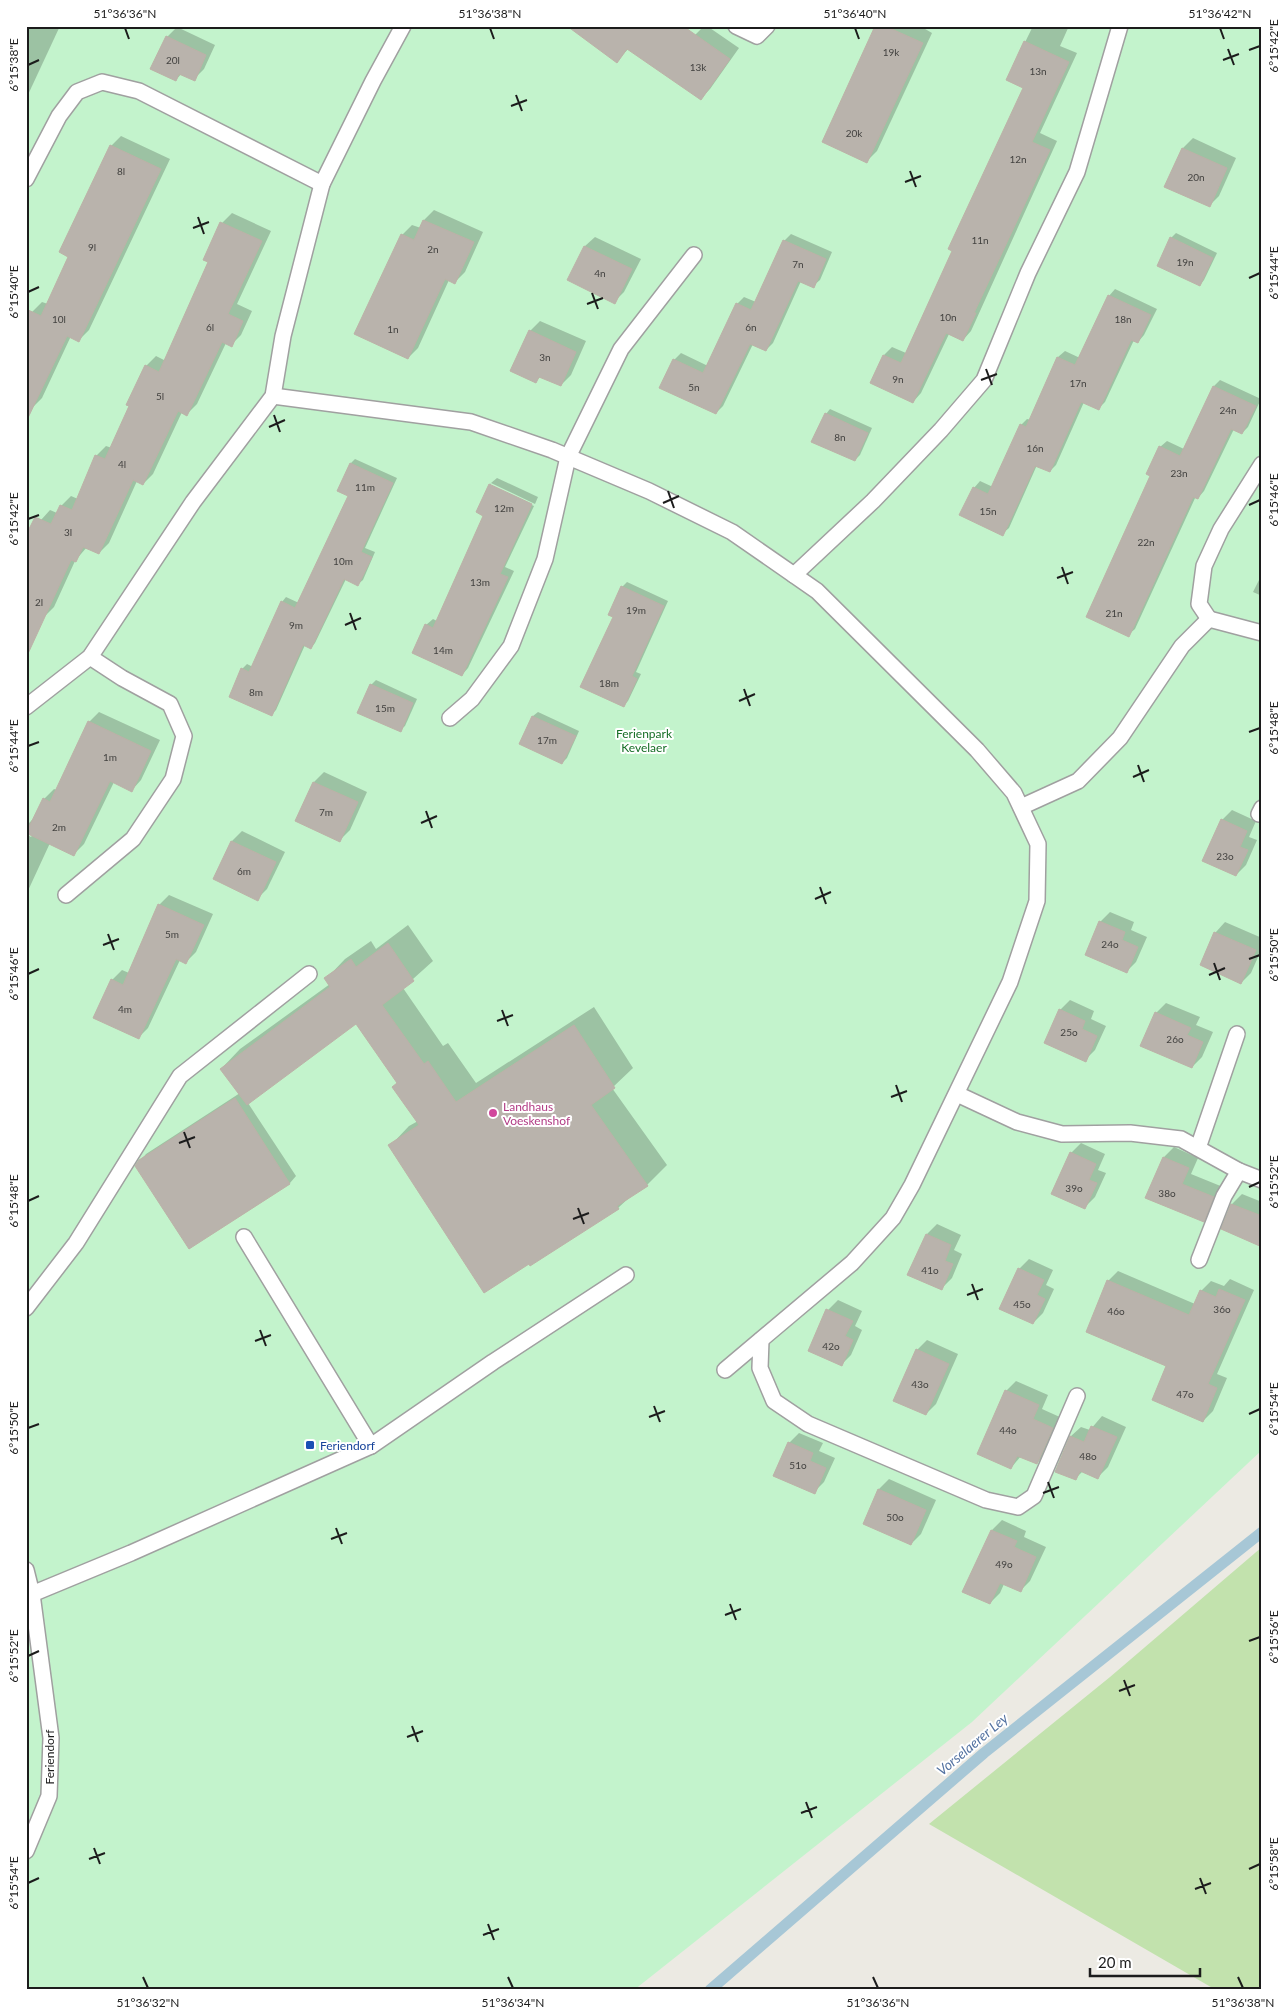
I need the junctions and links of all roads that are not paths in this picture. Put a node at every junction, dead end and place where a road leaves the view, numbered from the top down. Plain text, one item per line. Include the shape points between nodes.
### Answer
1 (403, 26) edge
2 (736, 26) edge
3 (767, 26) edge
4 (1120, 26) edge
5 (26, 179) edge
6 (322, 184) junction
7 (694, 255) dead end
8 (274, 396) junction
9 (568, 456) junction
10 (1262, 464) edge
11 (794, 575) junction
12 (1209, 619) junction
13 (1262, 633) edge
14 (90, 657) junction
15 (26, 707) edge
16 (450, 718) dead end
17 (1021, 807) junction
18 (66, 895) dead end
19 (309, 974) dead end
20 (1237, 1034) dead end
21 (957, 1094) junction
22 (1198, 1148) junction
23 (1239, 1171) junction
24 (1262, 1180) edge
25 (244, 1237) dead end
26 (1199, 1260) dead end
27 (626, 1275) dead end
28 (26, 1308) edge
29 (761, 1340) junction
30 (725, 1370) dead end
31 (1077, 1396) dead end
32 (371, 1446) junction
33 (26, 1570) edge
34 (32, 1594) junction
35 (26, 1851) edge

1 - 6 lane
2 - 3 lane via 757,36
4 - 11 lane via 1077,172 1028,272 984,380 873,501
5 - 6 lane via 59,116 77,92 102,82 139,91
6 - 8 lane via 283,336
7 - 9 lane via 621,349
8 - 9 lane via 471,422
8 - 14 lane via 193,502
9 - 11 lane via 732,532
9 - 16 lane via 545,559 511,646 472,699
10 - 12 lane via 1221,529 1204,566 1199,604
11 - 17 lane via 817,591 976,750 1014,792
12 - 13 lane
12 - 17 lane via 1182,646 1120,738 1078,781
14 - 15 lane
14 - 18 lane via 170,704 184,736 173,779 133,839
17 - 21 lane via 1038,844 1036,901 1010,982
19 - 28 lane via 180,1076 76,1243
20 - 22 lane
21 - 22 lane via 1017,1122 1062,1134 1130,1134 1181,1139
21 - 29 lane via 893,1218 852,1263
22 - 23 lane
23 - 24 lane
23 - 26 lane via 1224,1196
25 - 32 lane
27 - 32 lane
29 - 30 lane
29 - 31 lane via 760,1368 774,1401 808,1424 986,1500 1018,1507 1034,1496
32 - 34 lane
33 - 34 lane, Feriendorf
34 - 35 lane, Feriendorf via 51,1738 49,1796

